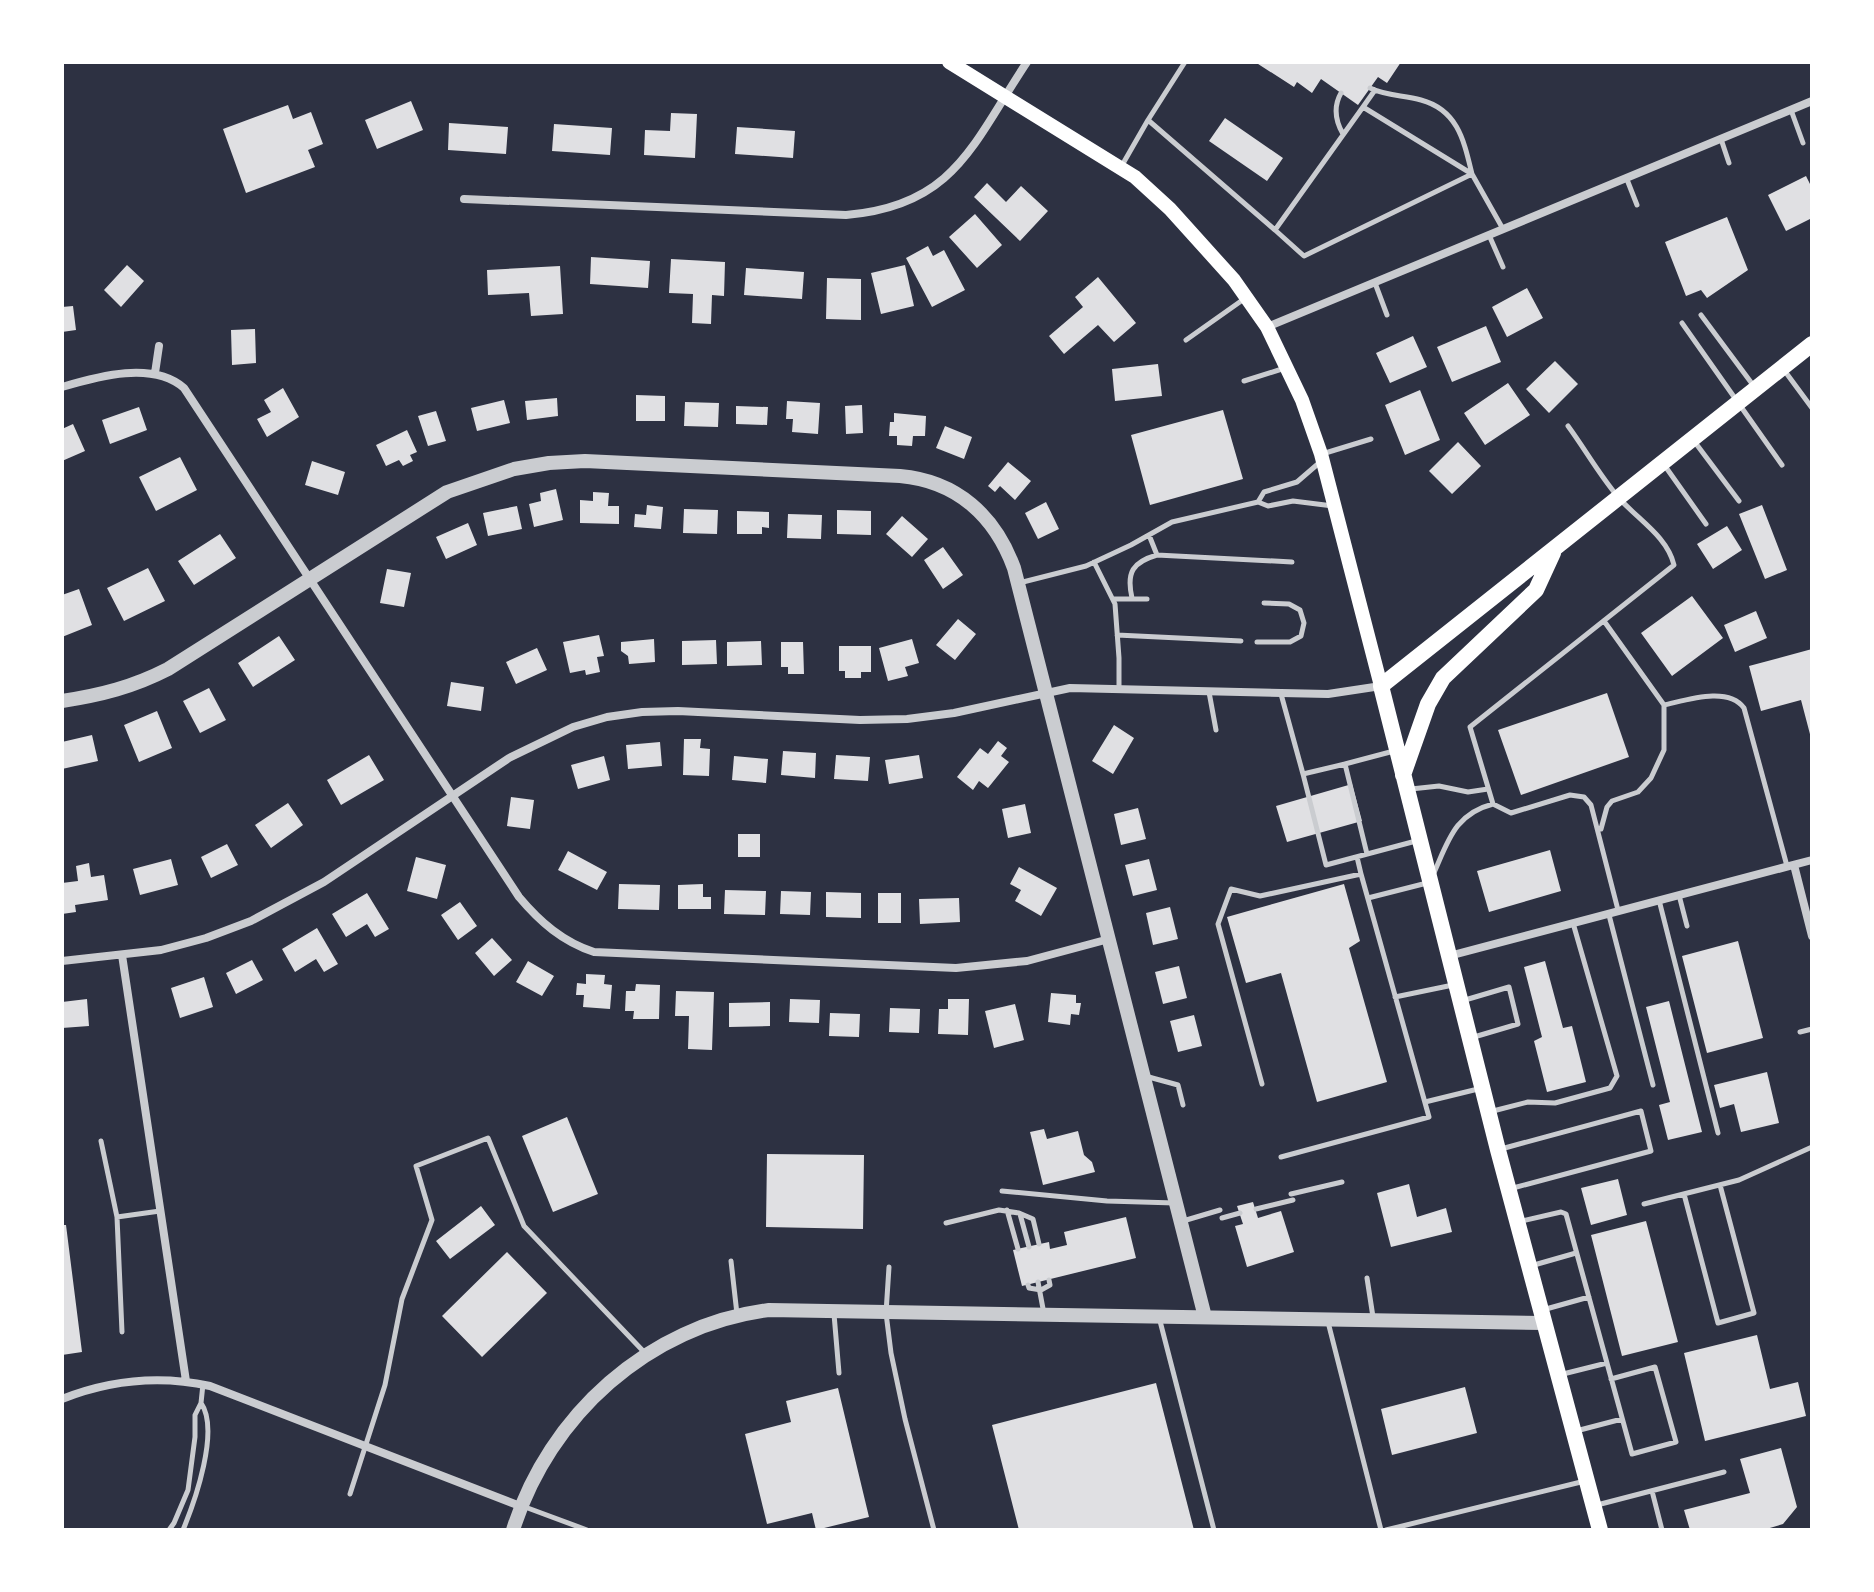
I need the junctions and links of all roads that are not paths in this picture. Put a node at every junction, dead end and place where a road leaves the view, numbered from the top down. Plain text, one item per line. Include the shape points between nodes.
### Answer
1 (949, 62) edge
2 (1027, 62) edge
3 (1185, 62) edge
4 (1341, 93) dead end
5 (1004, 96) junction
6 (1812, 101) edge
7 (1363, 107) junction
8 (1791, 110) junction
9 (1148, 120) junction
10 (1343, 134) junction
11 (1721, 139) junction
12 (1803, 143) dead end
13 (1729, 163) dead end
14 (1120, 168) junction
15 (1472, 174) junction
16 (1626, 177) junction
17 (464, 199) dead end
18 (1637, 205) dead end
19 (1503, 229) junction
20 (1275, 230) junction
21 (1488, 235) junction
22 (1503, 267) dead end
23 (1374, 282) junction
24 (1246, 297) junction
25 (1387, 315) dead end
26 (1701, 315) dead end
27 (1682, 323) dead end
28 (1267, 327) junction
29 (1186, 340) dead end
30 (1812, 344) edge
31 (159, 346) dead end
32 (1288, 367) junction
33 (1782, 368) junction
34 (155, 373) junction
35 (1244, 381) dead end
36 (62, 387) edge
37 (1756, 389) junction
38 (1739, 403) junction
39 (1812, 408) edge
40 (1568, 426) dead end
41 (1371, 439) dead end
42 (1693, 439) junction
43 (1322, 457) junction
44 (1663, 463) junction
45 (1782, 465) dead end
46 (1619, 498) junction
47 (1739, 501) dead end
48 (1258, 502) junction
49 (1334, 506) junction
50 (1706, 524) dead end
51 (1149, 535) junction
52 (1556, 548) junction
53 (1157, 555) junction
54 (1094, 562) junction
55 (1292, 562) dead end
56 (310, 579) junction
57 (1018, 583) junction
58 (1132, 598) junction
59 (1113, 599) junction
60 (1147, 599) dead end
61 (1264, 603) dead end
62 (1604, 621) junction
63 (1117, 635) junction
64 (1241, 641) dead end
65 (1257, 642) dead end
66 (1381, 686) junction
67 (1119, 689) junction
68 (1209, 691) junction
69 (1046, 692) junction
70 (1280, 693) junction
71 (62, 701) edge
72 (1664, 705) junction
73 (1216, 730) dead end
74 (1397, 750) junction
75 (1345, 764) junction
76 (1303, 774) junction
77 (1405, 782) junction
78 (1488, 789) junction
79 (452, 797) junction
80 (1493, 804) junction
81 (1600, 834) junction
82 (1419, 840) junction
83 (1367, 854) junction
84 (1357, 857) junction
85 (1812, 860) edge
86 (1791, 866) junction
87 (1361, 874) junction
88 (1430, 882) junction
89 (1679, 895) junction
90 (1368, 898) junction
91 (1659, 900) junction
92 (1614, 912) junction
93 (1573, 923) junction
94 (1687, 926) dead end
95 (1812, 936) edge
96 (1109, 939) junction
97 (122, 955) junction
98 (1448, 956) junction
99 (62, 961) edge
100 (1455, 984) junction
101 (1395, 997) junction
102 (1460, 1001) junction
103 (1812, 1029) edge
104 (1800, 1032) dead end
105 (1469, 1038) junction
106 (1144, 1076) junction
107 (1262, 1084) dead end
108 (1653, 1085) dead end
109 (1482, 1088) junction
110 (1425, 1102) junction
111 (1183, 1105) dead end
112 (1488, 1112) junction
113 (1718, 1133) dead end
114 (101, 1141) dead end
115 (1812, 1147) edge
116 (1498, 1150) junction
117 (1281, 1157) dead end
118 (1342, 1182) dead end
119 (1720, 1185) junction
120 (1508, 1189) junction
121 (1002, 1191) dead end
122 (1684, 1194) junction
123 (1176, 1203) junction
124 (1644, 1204) dead end
125 (1256, 1209) dead end
126 (1007, 1210) junction
127 (161, 1211) junction
128 (1019, 1213) junction
129 (1240, 1213) dead end
130 (117, 1217) junction
131 (1181, 1221) junction
132 (1517, 1222) junction
133 (946, 1223) dead end
134 (1039, 1244) dead end
135 (1029, 1247) dead end
136 (1018, 1249) dead end
137 (1576, 1253) junction
138 (731, 1261) dead end
139 (1529, 1266) junction
140 (889, 1267) dead end
141 (1367, 1278) dead end
142 (1049, 1280) dead end
143 (1038, 1282) dead end
144 (1028, 1285) dead end
145 (1041, 1290) junction
146 (1589, 1297) junction
147 (834, 1312) junction
148 (886, 1313) junction
149 (738, 1315) junction
150 (1044, 1315) junction
151 (1159, 1316) junction
152 (1205, 1317) junction
153 (1543, 1317) junction
154 (1327, 1320) junction
155 (1374, 1320) junction
156 (122, 1332) dead end
157 (647, 1355) junction
158 (1607, 1363) junction
159 (839, 1373) dead end
160 (1558, 1376) junction
161 (1611, 1379) junction
162 (186, 1381) junction
163 (203, 1384) junction
164 (62, 1399) edge
165 (201, 1403) junction
166 (1622, 1419) junction
167 (1573, 1432) junction
168 (366, 1446) junction
169 (1724, 1472) dead end
170 (1586, 1480) junction
171 (1652, 1491) junction
172 (350, 1494) dead end
173 (520, 1506) junction
174 (1593, 1506) junction
175 (169, 1530) edge
176 (183, 1530) edge
177 (513, 1530) edge
178 (587, 1530) edge
179 (934, 1530) edge
180 (1214, 1530) edge
181 (1384, 1530) edge
182 (1600, 1530) edge
183 (1662, 1530) edge

1 - 5 main road
2 - 5 street
3 - 9 lane
4 - 10 lane via 1336,114
5 - 14 main road
5 - 17 street via 945,180 915,199 870,213
6 - 8 street
7 - 10 lane
7 - 15 lane
7 - 15 lane via 1372,89 1423,100 1452,116
8 - 11 street
8 - 12 lane
9 - 14 lane
9 - 20 lane
10 - 20 lane
11 - 13 lane
11 - 16 street
14 - 24 main road via 1170,209
15 - 19 lane
15 - 20 lane via 1304,256
16 - 18 lane
16 - 19 street
19 - 21 street
21 - 22 lane
21 - 23 street
23 - 25 lane
23 - 28 street
24 - 28 main road
24 - 29 lane
26 - 37 lane
27 - 38 lane
28 - 32 main road
30 - 33 main road
31 - 34 street
32 - 35 lane
32 - 43 main road
33 - 37 main road
33 - 39 lane
34 - 36 street
34 - 56 street via 184,388
37 - 38 main road
38 - 42 main road
38 - 45 lane
40 - 46 lane
41 - 43 lane
42 - 44 main road
42 - 47 lane
43 - 48 lane via 1297,482 1264,492
43 - 49 main road
44 - 46 main road
44 - 50 lane
46 - 52 main road
46 - 62 lane via 1659,538 1674,565
48 - 49 lane
48 - 51 lane via 1172,522
49 - 66 main road
51 - 53 lane
51 - 54 lane
52 - 66 main road
52 - 77 main road via 1536,590 1443,678 1428,704
53 - 55 lane
53 - 58 lane via 1141,560 1131,572
54 - 57 lane
54 - 59 lane
56 - 57 street via 447,492 514,469 585,461 900,476 937,483 986,516 1006,545
56 - 71 street via 136,685
56 - 79 street
57 - 69 street
58 - 59 lane
58 - 60 lane
59 - 63 lane
61 - 65 lane via 1289,604 1300,610 1304,623 1301,636 1290,642
62 - 72 lane
62 - 78 lane via 1470,727
63 - 64 lane
63 - 67 lane
66 - 70 street via 1328,694
66 - 74 main road
67 - 68 street
67 - 69 street
68 - 70 street
68 - 73 lane
69 - 79 street via 907,719 678,711 607,717 540,741
69 - 96 street
70 - 76 lane
72 - 81 lane via 1664,750 1651,778 1638,792 1612,801
72 - 86 lane via 1703,697 1740,702
74 - 75 lane
74 - 77 main road
75 - 76 lane
75 - 83 lane
76 - 84 lane via 1326,865
77 - 78 lane via 1468,792
77 - 82 main road
78 - 80 lane
79 - 96 street via 534,915 594,952 956,968 1027,961
79 - 97 street via 272,911 206,938
80 - 81 lane via 1511,813 1570,795 1584,797
80 - 88 lane via 1476,809 1455,826
81 - 92 lane
82 - 83 lane
82 - 88 main road
83 - 84 lane
84 - 87 lane
85 - 86 street
86 - 89 street
86 - 95 street
87 - 90 lane
87 - 107 lane via 1260,896 1231,889 1218,924
88 - 90 lane
88 - 98 main road
89 - 91 street
89 - 94 lane
90 - 101 lane
91 - 92 street
91 - 113 lane
92 - 93 street
92 - 108 lane
93 - 98 street
93 - 112 lane via 1617,1076 1610,1088 1555,1103 1528,1102
96 - 106 street
97 - 99 street
97 - 127 street
98 - 100 main road
100 - 101 lane
100 - 102 main road
101 - 110 lane
102 - 105 main road
102 - 105 lane via 1509,987 1518,1024
103 - 104 lane
105 - 109 main road
106 - 111 lane via 1178,1085
106 - 123 street
109 - 110 lane
109 - 112 main road
110 - 117 lane via 1429,1117
112 - 116 main road
114 - 130 lane
115 - 119 lane
116 - 120 main road
116 - 120 lane via 1641,1111 1651,1151
118 - 125 lane
119 - 122 lane
119 - 122 lane via 1754,1313 1718,1323
120 - 132 main road
121 - 123 lane
122 - 124 lane
123 - 131 street
126 - 128 lane
126 - 133 lane
126 - 136 lane
127 - 130 lane
127 - 162 street
128 - 134 lane via 1033,1219
128 - 135 lane
129 - 131 lane
130 - 156 lane
131 - 152 street
132 - 137 lane via 1566,1214
132 - 139 main road
137 - 139 lane
137 - 146 lane
138 - 149 lane
139 - 153 main road
140 - 148 lane
141 - 155 lane
142 - 145 lane
143 - 145 lane
144 - 145 lane
145 - 150 lane
146 - 153 lane
146 - 158 lane
147 - 148 street
147 - 149 street via 769,1310
147 - 159 lane
148 - 150 street
148 - 179 lane via 905,1419
149 - 157 street via 711,1322
150 - 151 street
151 - 152 street
151 - 180 lane
152 - 154 street
153 - 155 street
153 - 160 main road
154 - 155 street
154 - 181 lane
157 - 168 lane via 524,1226 488,1138 416,1166 432,1220 402,1299
157 - 173 street via 575,1415 553,1443
158 - 160 lane
158 - 161 lane
160 - 167 main road
161 - 166 lane
161 - 166 lane via 1655,1367 1676,1442 1632,1454
162 - 163 street
162 - 164 street via 116,1383
163 - 165 lane
163 - 168 street
165 - 175 lane via 195,1415 188,1490
165 - 176 lane via 207,1413 204,1466
166 - 167 lane
167 - 170 main road
168 - 172 lane
168 - 173 street
169 - 171 lane
170 - 174 main road
170 - 181 lane
171 - 174 lane
171 - 183 lane
173 - 177 street
173 - 178 lane
174 - 182 main road

